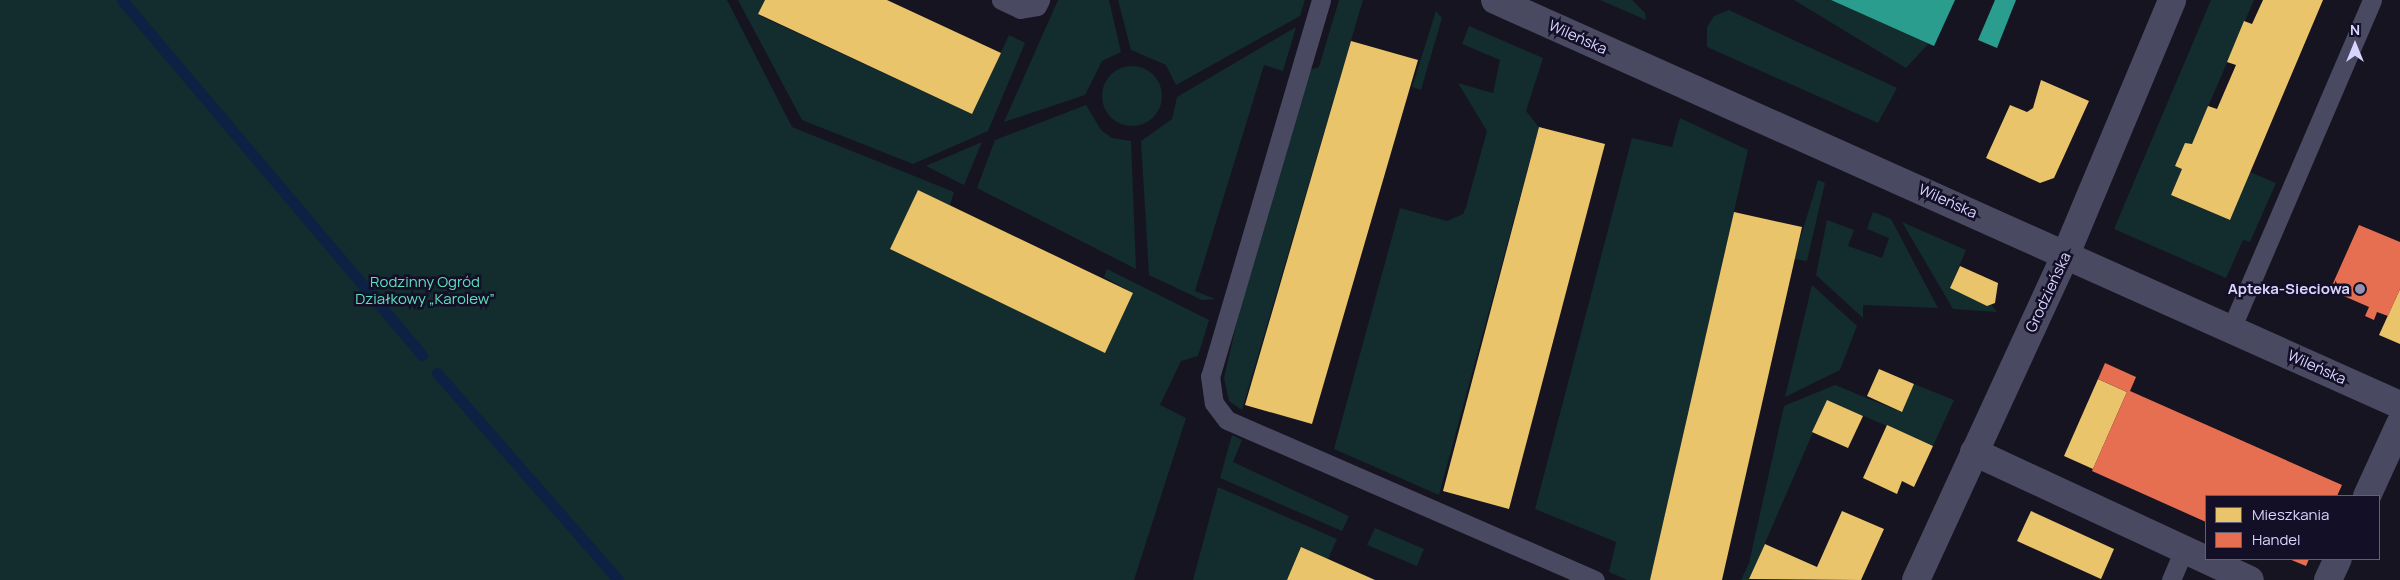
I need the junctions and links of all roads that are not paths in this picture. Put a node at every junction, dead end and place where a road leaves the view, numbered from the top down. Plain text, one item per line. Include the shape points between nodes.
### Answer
1 (1001, 0) edge
2 (1040, 0) edge
3 (1321, 0) edge
4 (1495, 0) edge
5 (2172, 0) edge
6 (2372, 0) edge
7 (2066, 254) junction
8 (2232, 329) junction
9 (2400, 404) edge
10 (2400, 424) edge
11 (1974, 452) junction
12 (2367, 495) edge
13 (2184, 549) junction
14 (2205, 559) edge
15 (2207, 560) edge
16 (2338, 560) edge
17 (1595, 580) edge
18 (1916, 580) edge
19 (2171, 580) edge
20 (2250, 580) edge
21 (2328, 580) edge

1 - 2 lane via 1020,9 1037,6
3 - 17 lane via 1210,376 1214,403 1227,420
4 - 7 street, Wileńska
5 - 7 street, Grodzieńska
6 - 8 lane
7 - 8 street, Wileńska
7 - 11 street, Grodzieńska
8 - 9 street, Wileńska
10 - 12 street
11 - 13 street
11 - 18 street, Grodzieńska
13 - 14 street
13 - 19 lane
15 - 20 street
16 - 21 street

